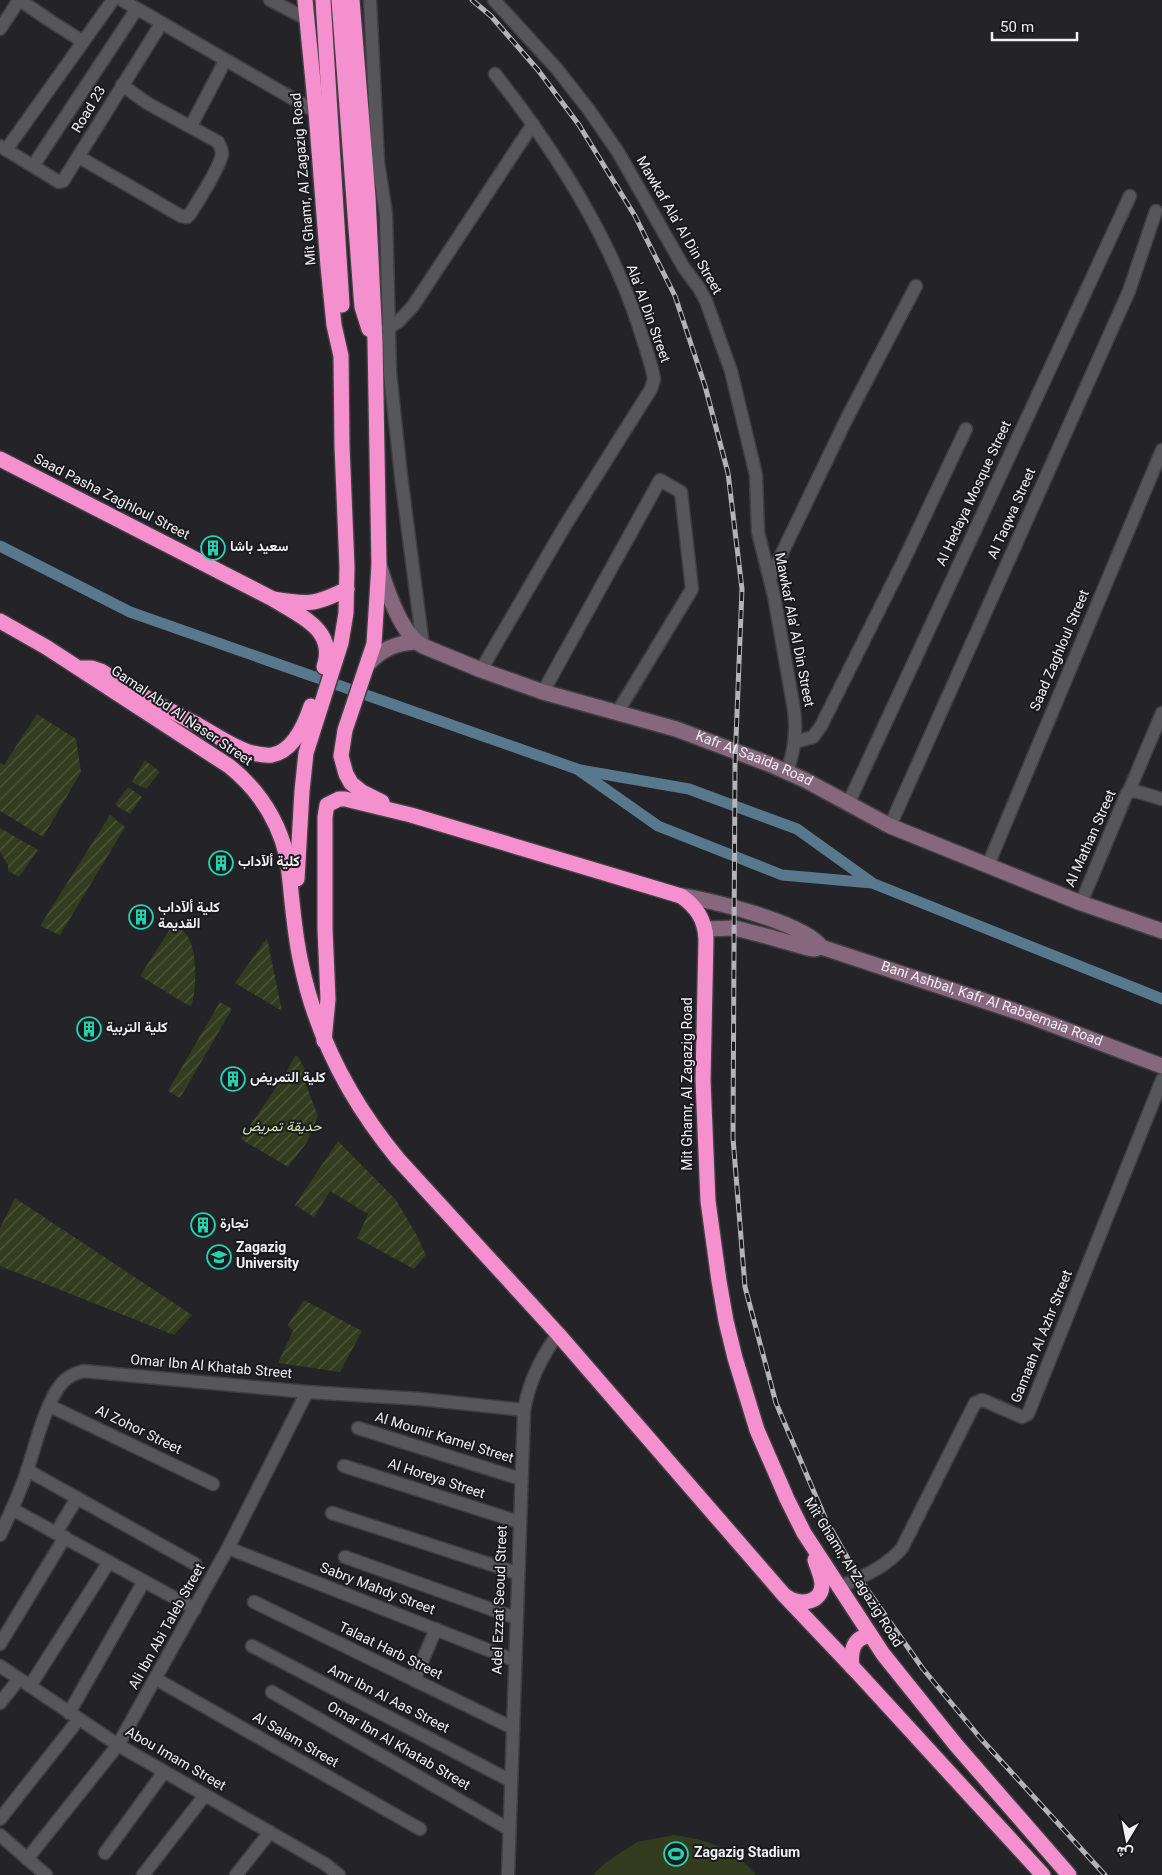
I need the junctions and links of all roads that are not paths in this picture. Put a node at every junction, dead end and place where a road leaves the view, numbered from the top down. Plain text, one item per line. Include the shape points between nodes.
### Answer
1 (20, 0) edge
2 (113, 0) edge
3 (122, 0) edge
4 (270, 0) edge
5 (305, 0) edge
6 (323, 0) edge
7 (339, 0) edge
8 (352, 0) edge
9 (370, 0) edge
10 (494, 0) edge
11 (136, 10) junction
12 (307, 19) junction
13 (161, 24) junction
14 (0, 29) edge
15 (82, 41) junction
16 (225, 61) junction
17 (495, 74) dead end
18 (122, 85) junction
19 (316, 112) junction
20 (533, 124) junction
21 (191, 126) junction
22 (3, 148) edge
23 (79, 157) junction
24 (33, 166) junction
25 (1130, 196) dead end
26 (1156, 211) dead end
27 (916, 286) dead end
28 (388, 328) junction
29 (375, 341) junction
30 (341, 356) junction
31 (966, 429) dead end
32 (1162, 450) edge
33 (0, 460) edge
34 (380, 565) junction
35 (770, 578) junction
36 (347, 589) junction
37 (273, 599) junction
38 (0, 621) edge
39 (420, 644) junction
40 (332, 654) junction
41 (368, 664) junction
42 (77, 668) junction
43 (481, 670) junction
44 (543, 692) junction
45 (617, 713) junction
46 (1162, 713) edge
47 (312, 717) junction
48 (796, 742) junction
49 (787, 771) junction
50 (1130, 792) junction
51 (1162, 799) edge
52 (848, 804) junction
53 (411, 815) junction
54 (890, 826) junction
55 (988, 865) junction
56 (681, 896) junction
57 (1081, 902) junction
58 (294, 913) junction
59 (706, 929) junction
60 (1162, 932) edge
61 (821, 947) junction
62 (324, 1041) junction
63 (1162, 1066) edge
64 (1162, 1080) edge
65 (558, 1334) junction
66 (307, 1392) junction
67 (50, 1406) junction
68 (524, 1410) junction
69 (358, 1428) dead end
70 (344, 1466) dead end
71 (27, 1470) junction
72 (521, 1479) junction
73 (213, 1484) dead end
74 (78, 1498) junction
75 (12, 1509) junction
76 (332, 1513) dead end
77 (519, 1522) junction
78 (804, 1533) junction
79 (0, 1535) edge
80 (60, 1535) junction
81 (228, 1548) junction
82 (345, 1558) dead end
83 (109, 1562) junction
84 (194, 1564) dead end
85 (517, 1573) junction
86 (144, 1581) junction
87 (840, 1587) junction
88 (784, 1595) junction
89 (254, 1602) dead end
90 (195, 1609) junction
91 (516, 1618) junction
92 (436, 1630) junction
93 (872, 1636) junction
94 (0, 1644) edge
95 (252, 1646) dead end
96 (514, 1660) junction
97 (0, 1666) edge
98 (852, 1667) junction
99 (19, 1678) junction
100 (156, 1679) junction
101 (414, 1680) junction
102 (30, 1686) junction
103 (272, 1692) dead end
104 (0, 1703) edge
105 (74, 1716) junction
106 (512, 1728) junction
107 (118, 1746) junction
108 (164, 1772) junction
109 (511, 1780) junction
110 (205, 1795) junction
111 (0, 1818) edge
112 (420, 1829) dead end
113 (509, 1829) junction
114 (270, 1832) junction
115 (0, 1835) edge
116 (106, 1853) dead end
117 (27, 1859) junction
118 (46, 1875) edge
119 (143, 1875) edge
120 (236, 1875) edge
121 (339, 1875) edge
122 (508, 1875) edge
123 (1043, 1875) edge
124 (1069, 1875) edge

1 - 14 street
1 - 15 street
2 - 15 street
3 - 11 street
4 - 12 street
5 - 12 highway, Mit Ghamr, Al Zagazig Road
6 - 30 highway, Mit Ghamr, Al Zagazig Road via 341,275
7 - 29 highway via 360,280 365,319
8 - 29 highway via 368,197
9 - 28 street via 378,162 386,214
10 - 35 street, Mawkaf Ala' Al Din Street via 524,30 589,110 618,152 684,268 703,294 730,370 754,467 758,532
11 - 13 street
11 - 24 street
12 - 19 highway, Mit Ghamr, Al Zagazig Road
13 - 16 street
13 - 18 street, Road 23
15 - 22 street
16 - 19 street
16 - 21 street
17 - 20 street, Ala' Al Din Street
18 - 21 street via 147,103
18 - 23 street, Road 23
19 - 30 highway, Mit Ghamr, Al Zagazig Road via 331,296
20 - 28 street via 413,306
20 - 43 street, Ala' Al Din Street via 573,186 622,282 649,359 653,384
21 - 23 street via 218,142 221,156 205,192 187,216 181,216
22 - 24 street
23 - 24 street, Road 23 via 62,182
25 - 52 street, Al Hedaya Mosque Street
26 - 54 street, Al Taqwa Street via 1129,291
27 - 35 street via 847,418
28 - 39 street via 400,476
29 - 34 highway
30 - 36 highway, Mit Ghamr, Al Zagazig Road
31 - 48 street via 821,726 813,736
32 - 55 street, Saad Zaghloul Street
33 - 37 highway, Saad Pasha Zaghloul Street
34 - 39 street via 394,606
34 - 41 highway via 374,644
35 - 48 street, Mawkaf Ala' Al Din Street via 794,710
36 - 37 highway, Saad Pasha Zaghloul Street via 325,600 302,604
36 - 40 highway, Mit Ghamr, Al Zagazig Road via 343,630
37 - 40 highway via 319,630
38 - 42 highway, Gamal Abd Al Naser Street
39 - 41 street via 401,644 386,649
39 - 43 street, Kafr Al Saaida Road
40 - 47 highway, Mit Ghamr, Al Zagazig Road
41 - 53 highway, Mit Ghamr, Al Zagazig Road via 345,730 341,756 346,774 350,783 362,792
42 - 47 highway via 101,671 236,746 261,755 274,754 287,747
42 - 58 highway, Gamal Abd Al Naser Street via 229,766 254,788 271,814 283,842
43 - 44 street, Kafr Al Saaida Road
44 - 45 street, Kafr Al Saaida Road
44 - 45 street via 660,480 681,492 692,589
45 - 49 street, Kafr Al Saaida Road via 676,729
46 - 50 street
47 - 58 highway via 304,772
48 - 49 street, Mawkaf Ala' Al Din Street
49 - 52 street, Kafr Al Saaida Road
50 - 51 street, Al Mathan Street
50 - 57 street, Al Mathan Street
52 - 54 street, Kafr Al Saaida Road
53 - 56 highway, Mit Ghamr, Al Zagazig Road
53 - 62 highway, Mit Ghamr, Al Zagazig Road via 345,799 327,805 325,921 328,999
54 - 55 street, Kafr Al Saaida Road
55 - 57 street, Kafr Al Saaida Road
56 - 59 highway, Mit Ghamr, Al Zagazig Road via 697,910
56 - 61 street via 735,907 800,931
57 - 60 street, Kafr Al Saaida Road
58 - 62 highway via 306,988
59 - 61 street via 735,928 808,948
59 - 78 highway, Mit Ghamr, Al Zagazig Road via 703,1121 708,1201 719,1281 745,1394 771,1465
61 - 63 street, Bani Ashbal, Kafr Al Rabaemaia Road via 1024,1014
62 - 65 highway via 380,1138
64 - 87 street, Gamaah Al Azhr Street via 1028,1414 1022,1417 986,1401 975,1403 902,1548 879,1569
65 - 68 street, Adel Ezzat Seoud Street via 536,1370
65 - 88 highway
66 - 67 street, Omar Ibn Al Khatab Street via 83,1371 64,1381
66 - 68 street, Omar Ibn Al Khatab Street
66 - 81 street, Ali Ibn Abi Taleb Street
67 - 71 street, Omar Ibn Al Khatab Street
67 - 73 street, Al Zohor Street
68 - 72 street, Adel Ezzat Seoud Street
69 - 72 street, Al Mounir Kamel Street
70 - 77 street, Al Horeya Street
71 - 74 street
71 - 75 street, Omar Ibn Al Khatab Street
72 - 77 street, Adel Ezzat Seoud Street
74 - 80 street
74 - 84 street
75 - 79 street, Omar Ibn Al Khatab Street
75 - 80 street
76 - 85 street
77 - 85 street, Adel Ezzat Seoud Street
78 - 87 highway, Mit Ghamr, Al Zagazig Road
78 - 88 highway via 821,1577 820,1593 807,1603 799,1603
80 - 83 street
80 - 94 street
81 - 90 street, Ali Ibn Abi Taleb Street
81 - 92 street, Sabry Mahdy Street
82 - 91 street
83 - 86 street
83 - 102 street
85 - 91 street, Adel Ezzat Seoud Street
86 - 90 street
86 - 105 street
87 - 93 highway, Mit Ghamr, Al Zagazig Road
88 - 98 highway
89 - 101 street, Talaat Harb Street
90 - 100 street, Ali Ibn Abi Taleb Street
91 - 96 street, Adel Ezzat Seoud Street
92 - 96 street, Sabry Mahdy Street
92 - 101 street
93 - 98 highway via 863,1637 854,1645
93 - 124 highway, Mit Ghamr, Al Zagazig Road via 914,1695
95 - 109 street, Amr Ibn Al Aas Street
96 - 106 street, Adel Ezzat Seoud Street
97 - 99 street, Abou Imam Street
98 - 123 highway
99 - 102 street, Abou Imam Street
99 - 104 street
100 - 107 street, Ali Ibn Abi Taleb Street
100 - 112 street, Al Salam Street
101 - 106 street, Talaat Harb Street
102 - 105 street, Abou Imam Street
103 - 113 street, Omar Ibn Al Khatab Street
105 - 107 street, Abou Imam Street
105 - 111 street
106 - 109 street, Adel Ezzat Seoud Street
107 - 108 street, Abou Imam Street
107 - 117 street, Ali Ibn Abi Taleb Street
108 - 110 street, Abou Imam Street
108 - 116 street
109 - 113 street, Adel Ezzat Seoud Street
110 - 114 street, Abou Imam Street
110 - 119 street
113 - 122 street, Adel Ezzat Seoud Street
114 - 120 street
114 - 121 street, Abou Imam Street
115 - 117 street
117 - 118 street

